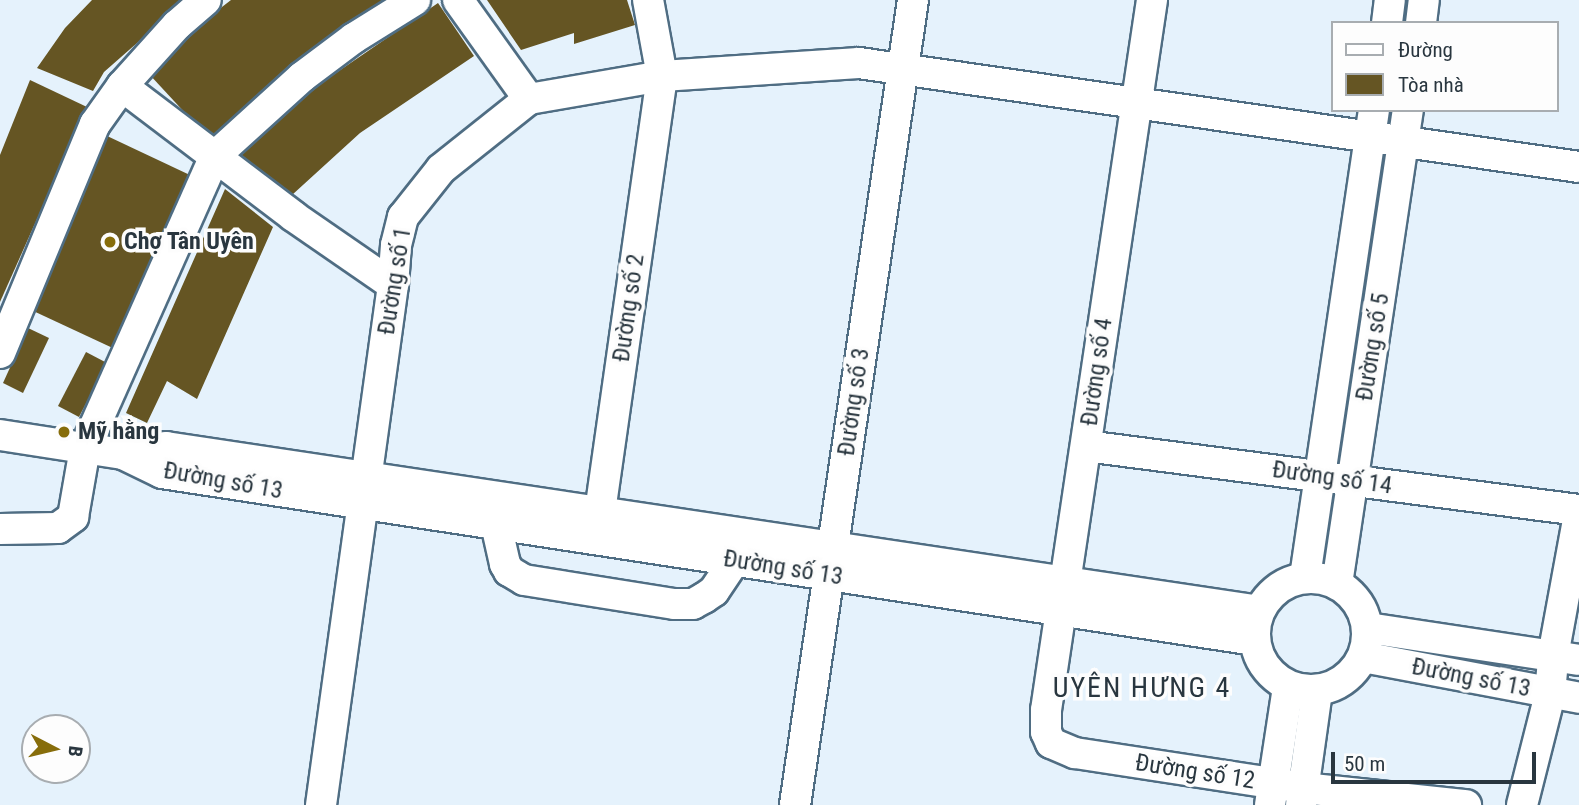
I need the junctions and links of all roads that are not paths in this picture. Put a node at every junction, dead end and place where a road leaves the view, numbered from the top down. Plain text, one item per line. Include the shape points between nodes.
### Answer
1 (206, 0) edge
2 (415, 0) edge
3 (458, 0) edge
4 (648, 0) edge
5 (913, 0) edge
6 (1152, 0) edge
7 (1390, 0) edge
8 (1424, 0) edge
9 (1387, 21) edge
10 (1421, 21) edge
11 (903, 68) junction
12 (662, 76) junction
13 (122, 86) junction
14 (529, 99) junction
15 (1137, 103) junction
16 (1408, 112) edge
17 (1372, 124) edge
18 (1403, 142) junction
19 (215, 156) junction
20 (1579, 167) edge
21 (393, 285) junction
22 (0, 353) edge
23 (0, 435) edge
24 (1086, 446) junction
25 (85, 448) junction
26 (1320, 476) junction
27 (1353, 481) junction
28 (364, 490) junction
29 (1579, 512) edge
30 (496, 524) junction
31 (597, 526) junction
32 (0, 529) edge
33 (734, 561) junction
34 (830, 561) junction
35 (1305, 577) junction
36 (1337, 584) junction
37 (1063, 596) junction
38 (1259, 611) junction
39 (1368, 628) junction
40 (1254, 640) junction
41 (1363, 657) junction
42 (1566, 658) edge
43 (1288, 687) junction
44 (1317, 691) junction
45 (1550, 694) junction
46 (1579, 698) edge
47 (1051, 743) joint
48 (1272, 794) edge
49 (1302, 797) edge
50 (321, 805) edge
51 (794, 805) edge
52 (1465, 805) edge
53 (1522, 805) edge

1 - 13 street
2 - 19 street via 302,77
3 - 14 street
4 - 12 street, Đường số 2
5 - 11 street, Đường số 3
6 - 15 street, Đường số 4
7 - 9 street
8 - 10 street
11 - 12 street, Đường số 1 via 859,62
11 - 15 street, Đường số 1
11 - 34 street, Đường số 3
12 - 14 street, Đường số 1
12 - 31 street, Đường số 2
13 - 19 street
13 - 22 street via 95,124
14 - 21 street, Đường số 1 via 441,169 403,217
15 - 17 street, Đường số 1
15 - 24 street, Đường số 4
16 - 18 street, Đường số 5
17 - 18 street, Đường số 1
17 - 26 street, Đường số 5
18 - 20 street, Đường số 1
18 - 27 street, Đường số 5
19 - 21 street
19 - 25 street
21 - 28 street, Đường số 1
23 - 25 street, Đường số 13
24 - 26 street, Đường số 14
24 - 37 street, Đường số 4
25 - 28 street, Đường số 13 via 123,454 166,447
25 - 32 street via 73,517 66,524
26 - 27 street, Đường số 14
26 - 35 street, Đường số 5
27 - 29 street, Đường số 14
27 - 36 street, Đường số 5
28 - 30 street, Đường số 13
28 - 31 street, Đường số 13
28 - 50 street, Đường số 1
29 - 42 street
30 - 31 street, Đường số 13
30 - 33 street via 505,564 524,580 674,604 693,604 714,591
31 - 33 street, Đường số 13
31 - 34 street, Đường số 13
33 - 34 street, Đường số 13
34 - 37 street, Đường số 13
34 - 51 street, Đường số 3
35 - 36 street
35 - 38 street via 1277,588
36 - 39 street via 1357,600
37 - 38 street, Đường số 13
37 - 40 street, Đường số 13
37 - 47 street, Đường số 4 via 1044,723
38 - 40 street
39 - 41 street
39 - 42 street, Đường số 13
40 - 43 street via 1265,668
41 - 44 street via 1345,680
41 - 45 street, Đường số 13
42 - 45 street
43 - 44 street
43 - 48 street
44 - 49 street
45 - 46 street, Đường số 13
45 - 53 street
47 - 48 street, Đường số 12 via 1075,753
48 - 49 street, Đường số 12
49 - 52 street, Đường số 12

